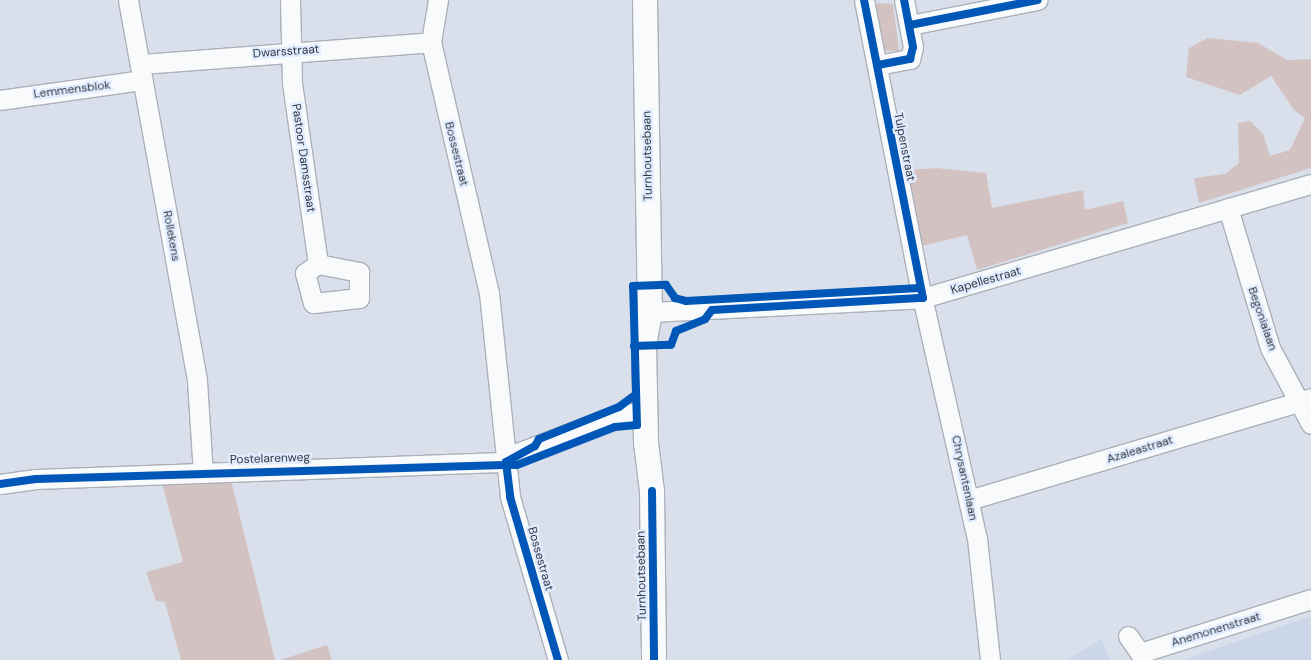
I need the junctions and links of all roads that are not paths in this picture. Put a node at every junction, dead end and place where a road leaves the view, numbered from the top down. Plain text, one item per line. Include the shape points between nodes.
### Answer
1 (128, 0) edge
2 (290, 0) edge
3 (438, 0) edge
4 (645, 0) edge
5 (864, 0) edge
6 (904, 0) edge
7 (1038, 0) edge
8 (910, 25) junction
9 (431, 42) junction
10 (292, 52) junction
11 (878, 65) junction
12 (142, 72) junction
13 (0, 100) edge
14 (1311, 184) edge
15 (1228, 208) junction
16 (318, 264) dead end
17 (923, 298) junction
18 (650, 312) junction
19 (1305, 400) edge
20 (645, 410) junction
21 (1311, 424) edge
22 (506, 462) junction
23 (203, 473) junction
24 (0, 484) edge
25 (652, 491) junction
26 (969, 500) junction
27 (1311, 599) edge
28 (1128, 636) dead end
29 (558, 660) edge
30 (654, 660) edge
31 (990, 660) edge

1 - 12 street, Rollekens
2 - 10 street, Pastoor Damsstraat
3 - 9 street, Bossestraat
4 - 18 main road, Turnhoutsebaan
5 - 11 street, Tulpenstraat
6 - 8 street
7 - 8 street
8 - 11 street via 910,59
9 - 10 street, Dwarsstraat
9 - 22 street, Bossestraat via 489,293
10 - 12 street, Dwarsstraat
10 - 16 street, Pastoor Damsstraat via 292,83
11 - 17 street, Tulpenstraat
12 - 13 street, Lemmensblok
12 - 23 street, Rollekens via 202,414
14 - 15 street, Kapellestraat
15 - 17 street, Kapellestraat
15 - 19 street, Begonialaan via 1261,323
17 - 18 street, Kapellestraat
17 - 26 street, Chrysantenlaan
18 - 20 main road, Turnhoutsebaan via 644,331
18 - 25 main road, Turnhoutsebaan via 659,329 660,353 660,424
19 - 21 street, Begonialaan
19 - 26 street, Azaleastraat
20 - 22 street, Postelarenweg via 606,419 517,454
20 - 25 main road, Turnhoutsebaan
22 - 23 street, Postelarenweg
22 - 29 street, Bossestraat via 510,496
23 - 24 street, Postelarenweg
25 - 30 main road, Turnhoutsebaan
26 - 31 street, Chrysantenlaan
27 - 28 street, Anemonenstraat via 1140,654

